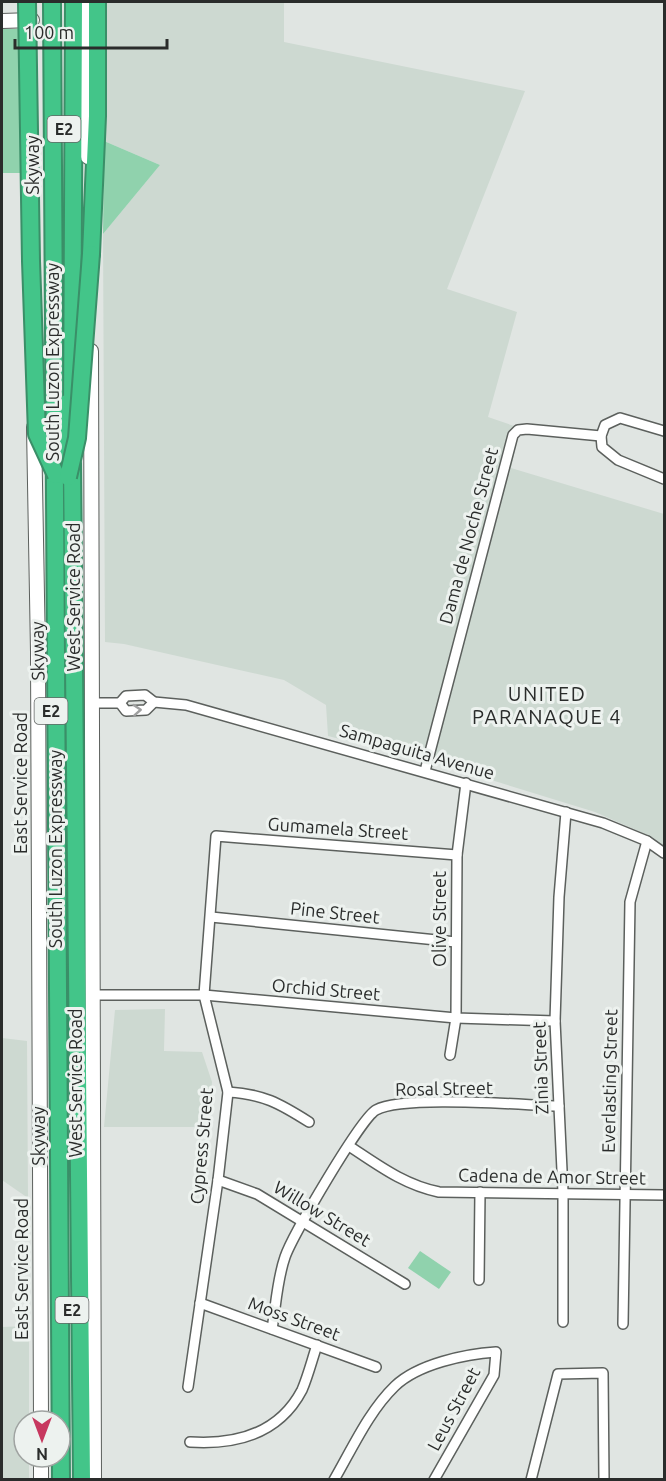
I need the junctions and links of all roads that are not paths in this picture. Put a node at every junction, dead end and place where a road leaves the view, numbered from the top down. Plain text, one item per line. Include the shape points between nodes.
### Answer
1 (52, 2) edge
2 (63, 2) edge
3 (74, 2) edge
4 (87, 2) edge
5 (97, 2) edge
6 (28, 8) edge
7 (2, 12) edge
8 (2, 21) edge
9 (664, 431) edge
10 (601, 436) junction
11 (62, 476) junction
12 (664, 479) edge
13 (154, 702) junction
14 (92, 703) junction
15 (120, 703) junction
16 (425, 771) junction
17 (466, 783) junction
18 (566, 812) junction
19 (216, 836) joint
20 (647, 841) junction
21 (664, 853) edge
22 (457, 855) junction
23 (211, 917) junction
24 (456, 942) junction
25 (93, 995) junction
26 (204, 995) junction
27 (456, 1018) junction
28 (555, 1021) junction
29 (450, 1055) dead end
30 (228, 1092) junction
31 (558, 1106) junction
32 (309, 1122) dead end
33 (349, 1146) junction
34 (218, 1180) junction
35 (480, 1192) junction
36 (563, 1192) junction
37 (625, 1193) junction
38 (664, 1195) edge
39 (304, 1220) junction
40 (478, 1280) dead end
41 (405, 1284) dead end
42 (200, 1303) junction
43 (563, 1322) dead end
44 (623, 1324) dead end
45 (272, 1329) junction
46 (317, 1345) junction
47 (376, 1367) dead end
48 (188, 1387) dead end
49 (41, 1409) edge
50 (55, 1409) edge
51 (190, 1442) dead end
52 (61, 1479) edge
53 (72, 1479) edge
54 (82, 1479) edge
55 (94, 1479) edge
56 (334, 1479) edge
57 (434, 1479) edge
58 (531, 1479) edge
59 (604, 1479) edge

1 - 11 highway, Skyway / E2
2 - 11 highway, Skyway / E2, bridge
3 - 54 highway, South Luzon Expressway / E2 via 72,489
4 - 14 main road, West Service Road
5 - 11 highway, bridge via 97,116 88,311 77,438
6 - 7 main road
6 - 8 main road
6 - 11 highway, bridge via 37,434
6 - 49 main road, East Service Road via 37,138 33,467 39,700
6 - 50 highway, South Luzon Expressway / E2
9 - 10 street via 620,418 604,425
10 - 12 street via 602,447 618,460
10 - 16 street, Dama de Noche Street via 527,429 513,435
11 - 52 highway, Skyway / E2
11 - 53 highway, Skyway / E2
13 - 15 street, Sampaguita Avenue via 140,695 126,696
15 -> 13 street, Sampaguita Avenue via 126,711 146,710
13 - 16 street, Sampaguita Avenue via 186,705
14 - 15 street, Sampaguita Avenue
14 - 25 main road, West Service Road
16 - 17 street, Sampaguita Avenue
17 - 18 street, Sampaguita Avenue
17 - 22 street, Olive Street
18 - 20 street, Sampaguita Avenue
18 - 28 street, Zinia Street
19 - 22 street, Gumamela Street
19 - 23 street, Cypress Street
20 - 21 street, Sampaguita Avenue
20 - 37 street, Everlasting Street via 630,902
22 - 24 street, Olive Street
23 - 24 street, Pine Street
23 - 26 street, Cypress Street
24 - 27 street, Olive Street
25 - 26 street, Orchid Street
25 - 55 main road, West Service Road
26 - 27 street, Orchid Street
26 - 30 street, Cypress Street
27 - 28 street, Orchid Street
27 - 29 street, Olive Street
28 - 31 street, Zinia Street
30 - 32 street via 277,1101
30 - 34 street, Cypress Street
31 - 33 street, Rosal Street via 395,1104 375,1110
31 - 36 street, Zinia Street
33 - 35 street, Cadena de Amor Street via 419,1188
33 - 39 street, Rosal Street
34 - 39 street, Willow Street via 257,1194
34 - 42 street, Cypress Street
35 - 36 street, Cadena de Amor Street
35 - 40 street
36 - 37 street, Cadena de Amor Street
36 - 43 street, Zinia Street
37 - 38 street, Cadena de Amor Street
37 - 44 street, Everlasting Street
39 - 41 street, Willow Street
39 - 45 street, Rosal Street via 286,1255
42 - 45 street, Moss Street
42 - 48 street, Cypress Street
45 - 46 street, Moss Street
46 - 47 street, Moss Street
46 - 51 street via 302,1390 286,1413 263,1431 225,1442
56 - 57 street, Leus Street via 381,1401 397,1384 464,1354 496,1352 494,1375
58 - 59 street via 558,1374 603,1373

